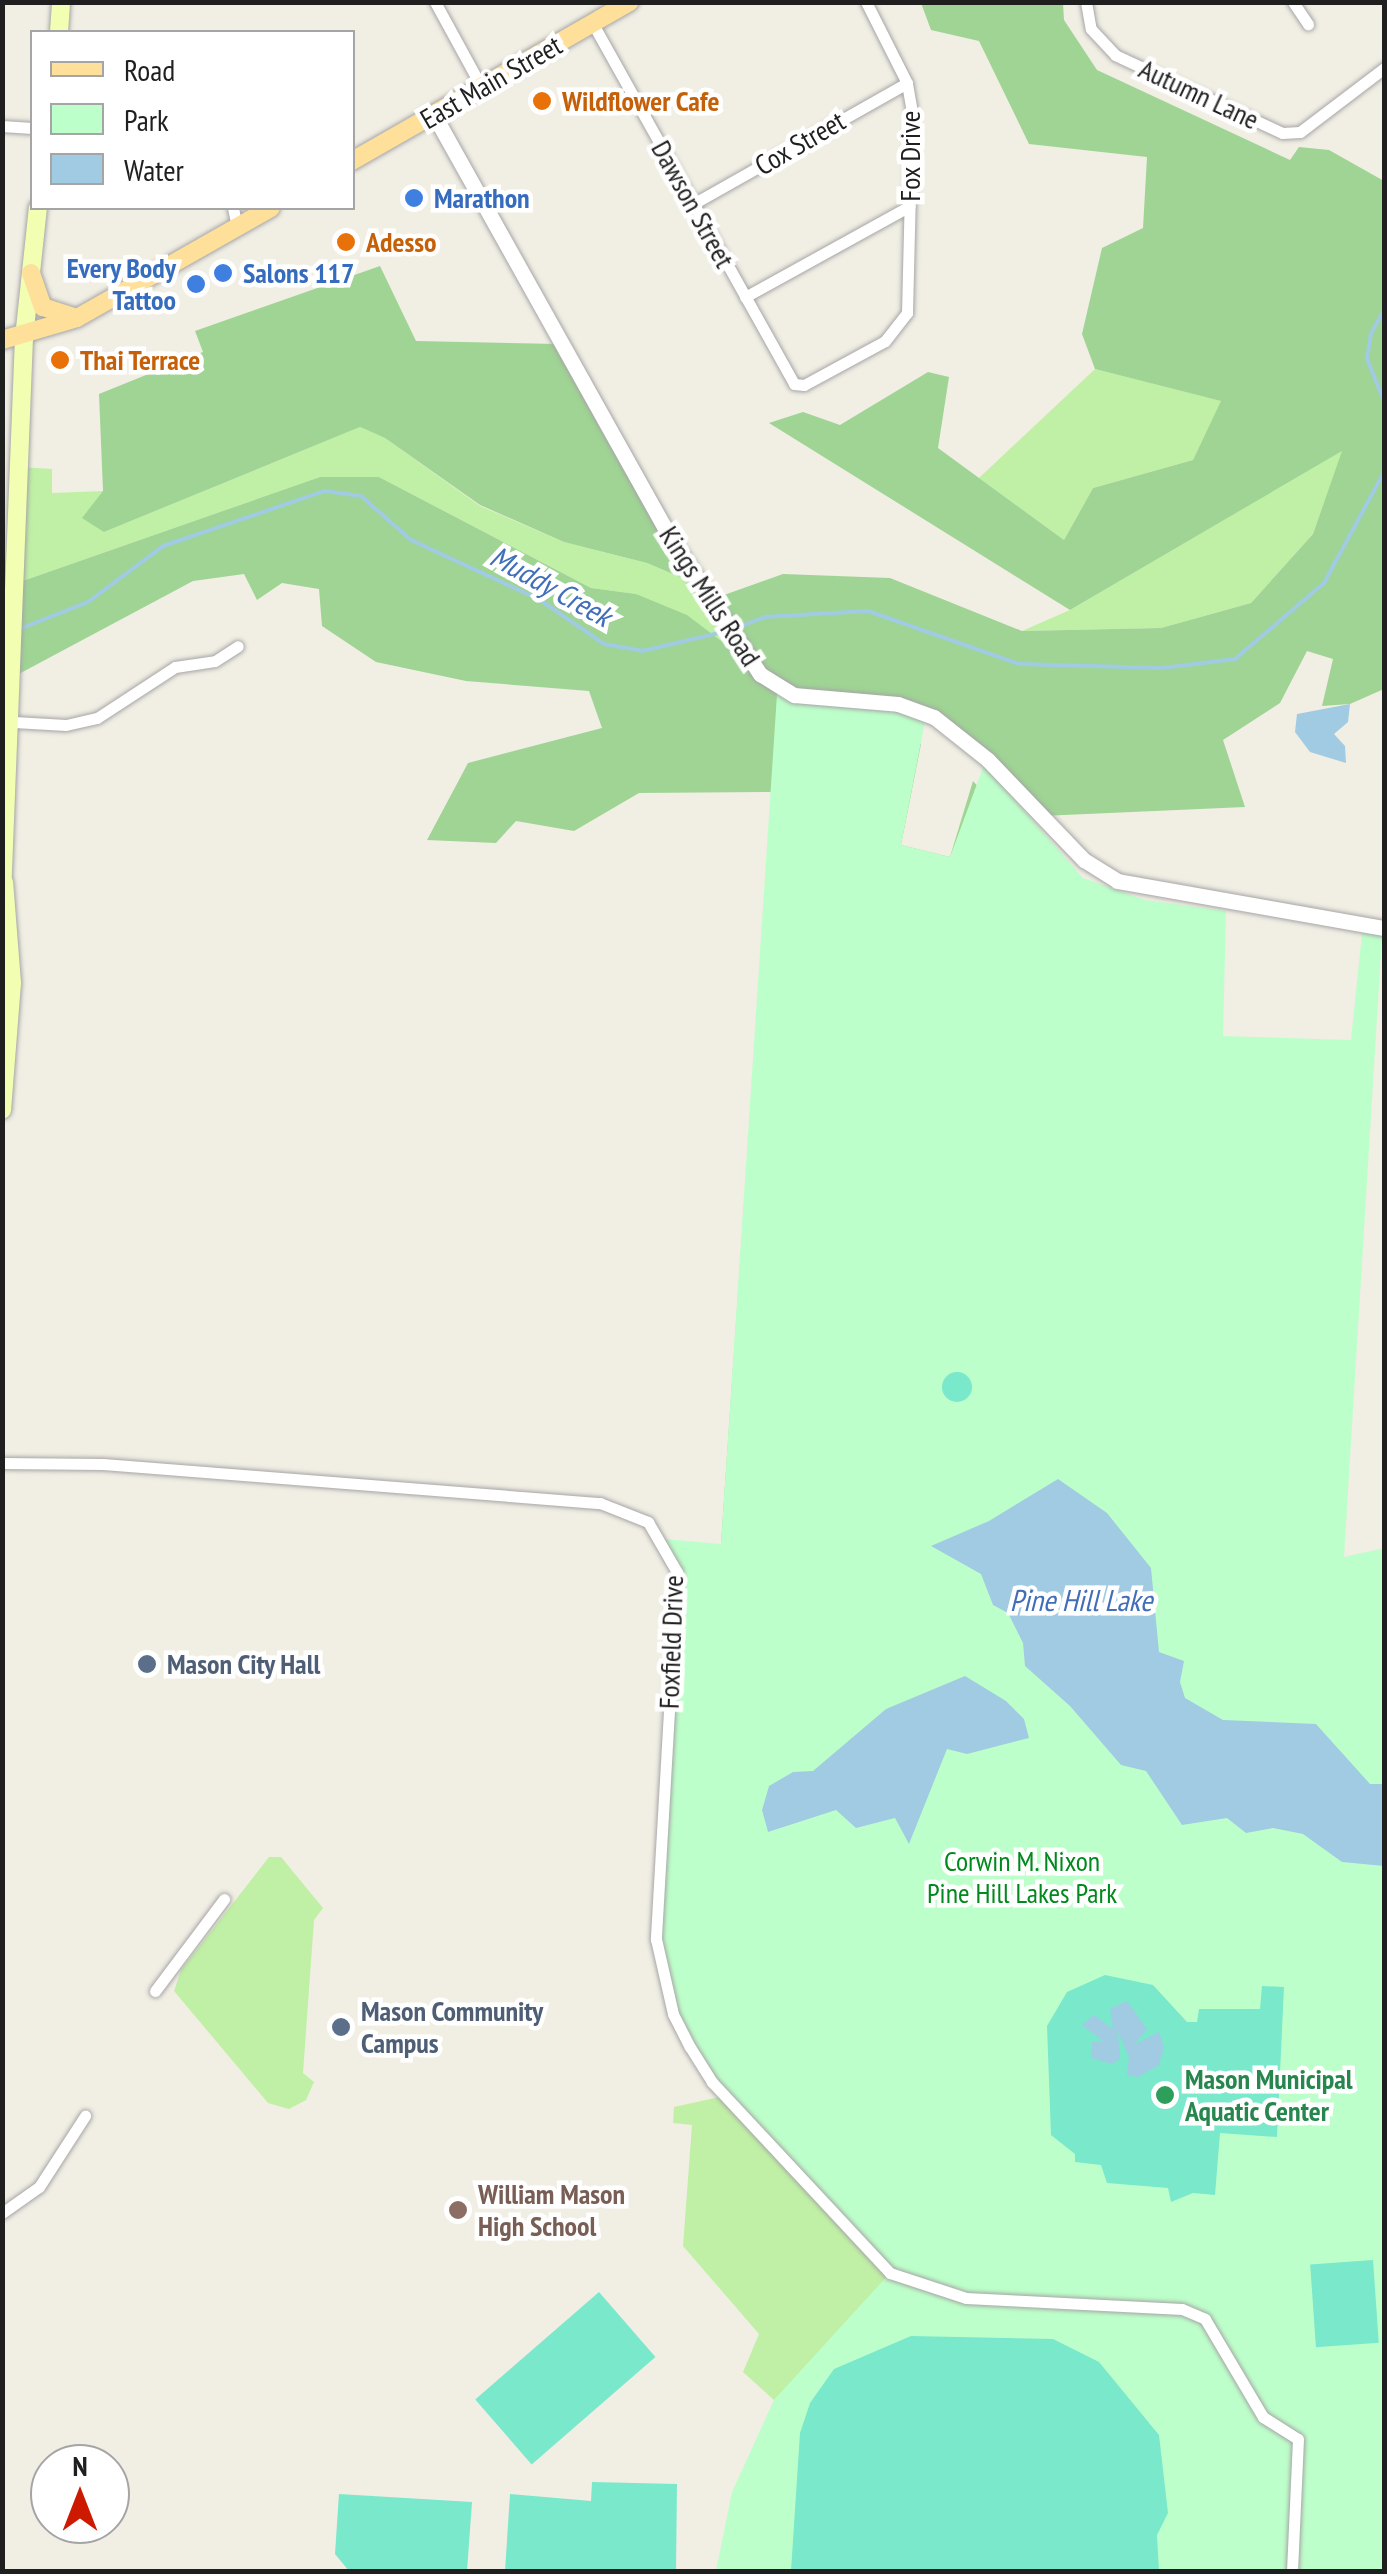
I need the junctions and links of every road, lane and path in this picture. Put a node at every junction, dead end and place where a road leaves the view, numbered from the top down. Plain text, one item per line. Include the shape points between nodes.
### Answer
1 (61, 2) edge
2 (436, 2) edge
3 (630, 2) edge
4 (866, 2) edge
5 (1086, 2) edge
6 (1294, 2) edge
7 (593, 24) junction
8 (1308, 24) dead end
9 (59, 30) edge
10 (1384, 68) edge
11 (907, 83) junction
12 (482, 88) junction
13 (434, 115) junction
14 (2, 126) edge
15 (30, 128) edge
16 (355, 159) edge
17 (693, 204) junction
18 (910, 206) junction
19 (38, 210) edge
20 (233, 210) edge
21 (267, 210) edge
22 (237, 227) junction
23 (31, 273) junction
24 (745, 297) junction
25 (77, 318) junction
26 (24, 338) junction
27 (2, 340) edge
28 (794, 384) joint
29 (238, 646) dead end
30 (14, 722) junction
31 (3, 888) edge
32 (1384, 928) edge
33 (2, 1110) edge
34 (2, 1463) edge
35 (224, 1899) dead end
36 (156, 1992) dead end
37 (86, 2116) dead end
38 (2, 2212) edge
39 (1292, 2572) edge

1 - 9 main road
2 - 12 street
3 - 7 main road, East Main Street
4 - 11 street, Fox Drive
5 - 10 street, Autumn Lane via 1091,29 1115,55 1282,133 1300,132
6 - 8 street
7 - 12 main road, East Main Street
7 - 17 street, Dawson Street
11 - 17 street, Cox Street
11 - 18 street, Fox Drive
12 - 13 main road, East Main Street
13 - 16 main road, East Main Street
13 - 32 street, Kings Mills Road via 748,660 794,695 898,704 934,717 976,748 1084,860 1118,881
14 - 15 street
17 - 24 street, Dawson Street
18 - 24 street
18 - 28 street, Fox Drive via 905,318 860,358 812,384
19 - 23 main road
20 - 22 street
21 - 22 main road
22 - 25 main road
23 - 25 main road via 43,307
23 - 26 main road
24 - 28 street, Dawson Street
25 - 26 main road
26 - 27 main road
26 - 30 main road
29 - 30 street via 215,661 174,667 97,718 66,725
30 - 31 main road
31 - 33 main road via 12,983
34 - 39 street, Foxfield Drive via 103,1464 600,1503 648,1522 677,1572 656,1917 673,2014 712,2082 881,2266 952,2296 1182,2309 1205,2319 1262,2418 1298,2440
35 - 36 street
37 - 38 street via 39,2188

